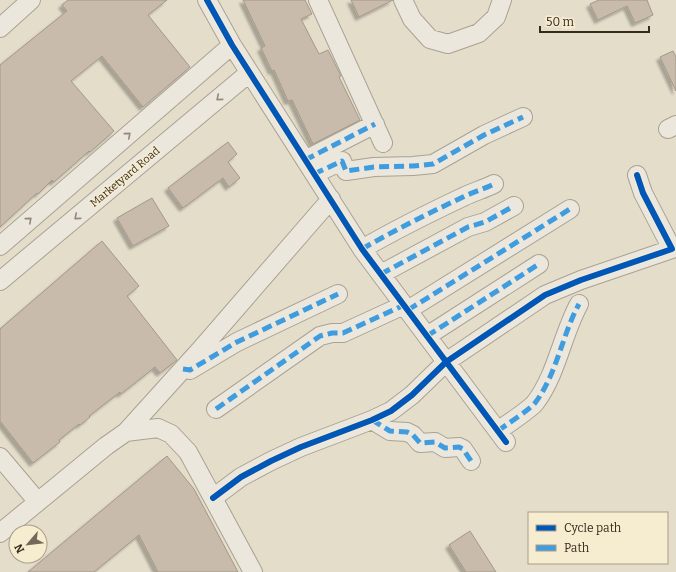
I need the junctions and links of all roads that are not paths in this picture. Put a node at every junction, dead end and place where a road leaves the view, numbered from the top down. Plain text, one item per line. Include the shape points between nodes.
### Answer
1 (31, 0) edge
2 (207, 0) edge
3 (318, 0) edge
4 (404, 0) edge
5 (502, 0) edge
6 (10, 8) edge
7 (0, 28) edge
8 (232, 45) junction
9 (249, 73) junction
10 (523, 117) dead end
11 (375, 124) junction
12 (383, 143) dead end
13 (310, 167) junction
14 (637, 175) dead end
15 (494, 184) dead end
16 (330, 199) junction
17 (514, 206) dead end
18 (570, 208) dead end
19 (0, 246) edge
20 (362, 249) junction
21 (539, 264) dead end
22 (381, 274) junction
23 (0, 281) edge
24 (338, 294) dead end
25 (579, 304) dead end
26 (406, 308) junction
27 (427, 336) junction
28 (446, 362) junction
29 (183, 369) junction
30 (216, 409) dead end
31 (372, 420) junction
32 (126, 432) junction
33 (0, 457) edge
34 (471, 461) dead end
35 (213, 498) junction
36 (38, 502) junction
37 (0, 533) edge
38 (253, 572) edge

1 - 6 street
2 - 8 street
3 - 11 street
4 - 5 street via 412,19 430,39 448,44 479,33 496,17
6 - 7 street
8 - 9 street
19 -> 8 street
9 - 13 street
9 -> 23 street, Marketyard Road
10 - 13 street via 433,164 374,166 346,171 342,161
11 - 12 street
11 - 13 street
13 - 16 street
14 - 28 street via 643,193 672,249 545,295
15 - 20 street via 406,224
16 - 20 street
16 - 29 street
17 - 22 street via 484,222 468,227
18 - 26 street
20 - 22 street
21 - 27 street
22 - 26 street
24 - 29 street via 237,342 190,370
25 - 28 street via 570,319 546,384 534,404 502,437
26 - 27 street
26 - 30 street via 343,333 320,336
27 - 28 street
28 - 31 street via 412,395 391,411
29 - 32 street
31 - 34 street via 390,431 407,432 420,443 435,442 445,448 459,447
31 - 35 street via 271,461 241,477
32 - 35 street via 158,428 171,434 188,452
32 - 36 street
33 - 36 street
35 - 38 street
36 - 37 street

